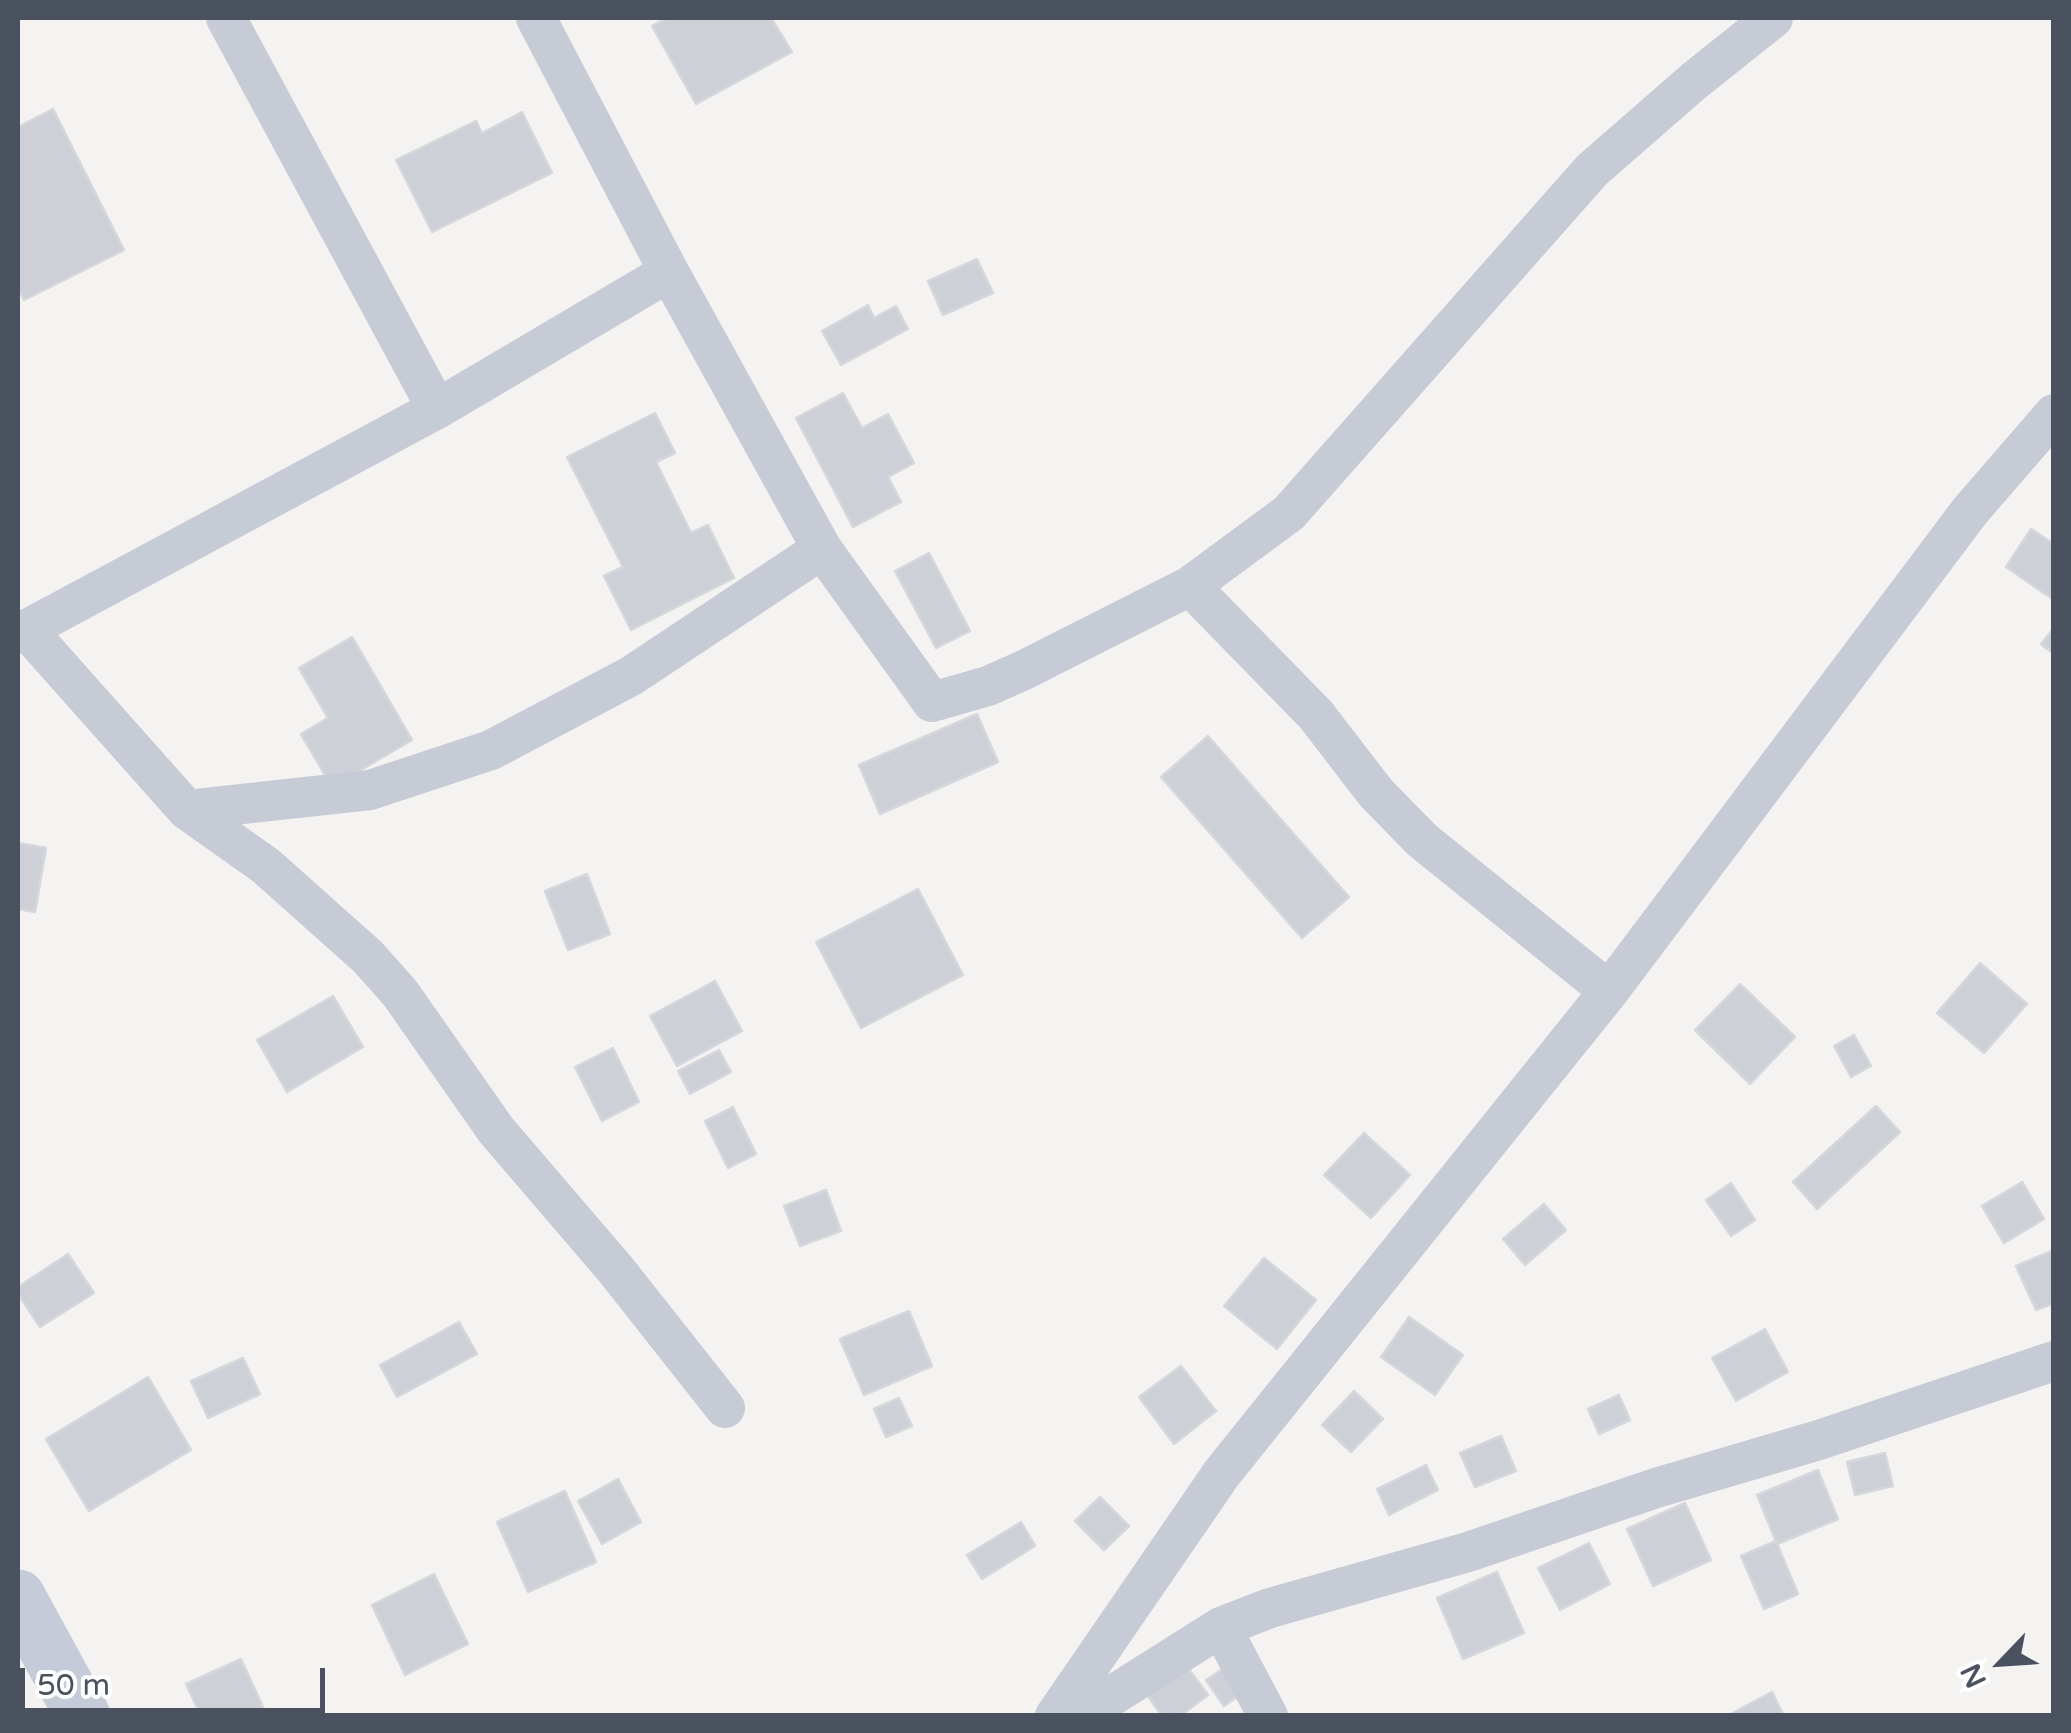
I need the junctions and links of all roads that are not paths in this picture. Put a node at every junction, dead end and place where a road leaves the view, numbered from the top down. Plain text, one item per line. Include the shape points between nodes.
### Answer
1 (226, 18) edge
2 (536, 18) edge
3 (1773, 18) edge
4 (668, 272) junction
5 (437, 409) junction
6 (2054, 414) edge
7 (822, 549) junction
8 (1190, 586) junction
9 (22, 632) edge
10 (186, 810) junction
11 (1609, 991) junction
12 (2054, 1361) edge
13 (724, 1408) dead end
14 (24, 1623) edge
15 (1221, 1627) junction
16 (83, 1716) edge
17 (1055, 1716) edge
18 (1080, 1716) edge
19 (1268, 1716) edge

1 - 5 street
2 - 4 street
3 - 8 street via 1592,170 1289,513
4 - 5 street
4 - 7 street
5 - 9 street
6 - 11 street via 1958,527
7 - 8 street via 932,702 1006,678
7 - 10 street via 631,676 491,750 370,790
8 - 11 street via 1316,715 1422,840
9 - 10 street
10 - 13 street via 266,866 368,957 496,1130
11 - 17 street via 1222,1473
12 - 15 street
14 - 16 main road
15 - 18 street
15 - 19 street

